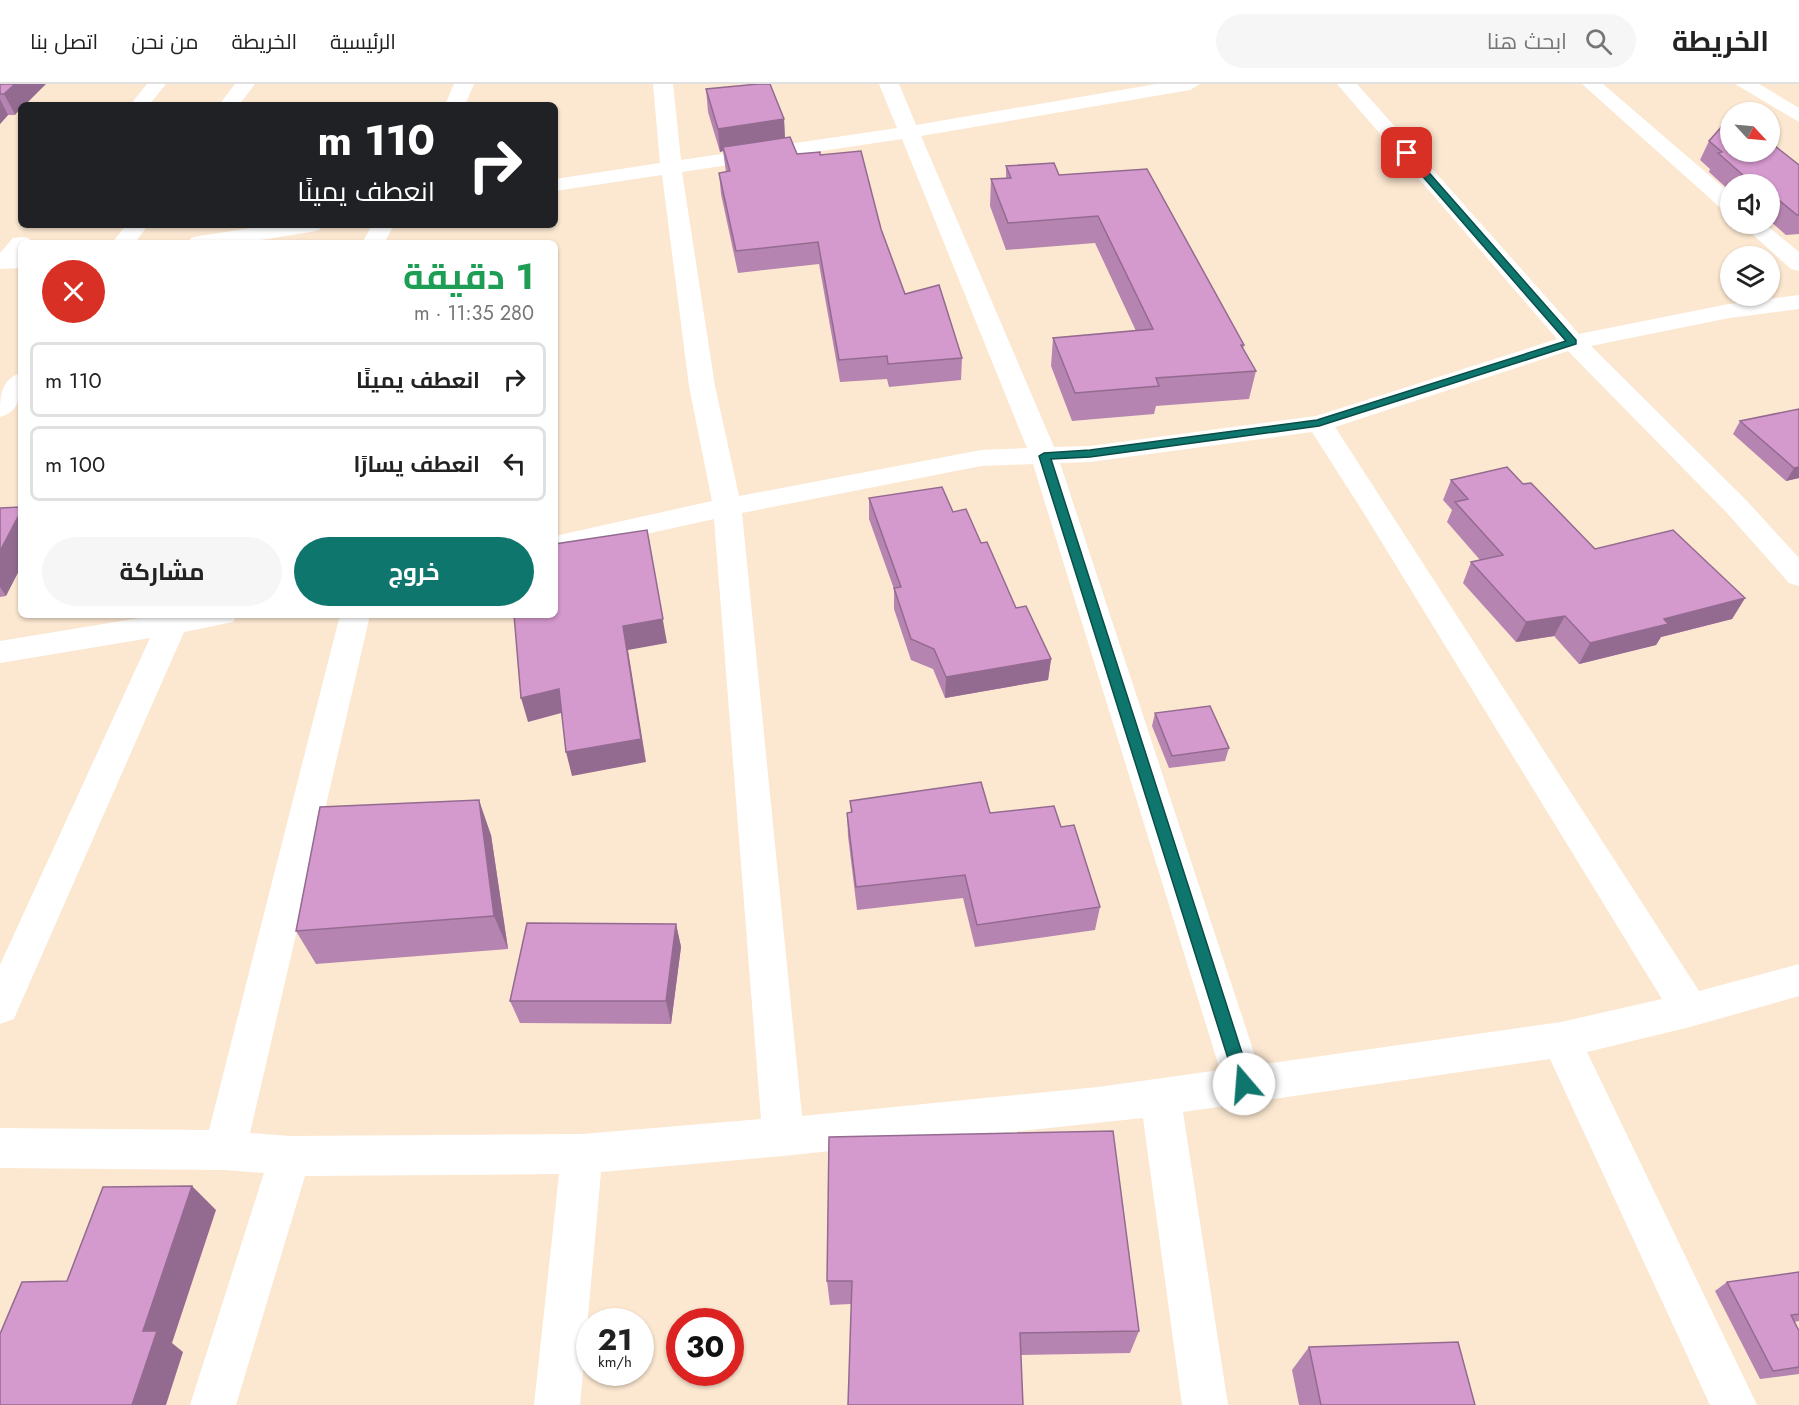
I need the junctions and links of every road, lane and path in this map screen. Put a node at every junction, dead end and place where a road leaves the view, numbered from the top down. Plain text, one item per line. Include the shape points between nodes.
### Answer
1 (157, 84) edge
2 (245, 84) edge
3 (464, 84) edge
4 (663, 84) edge
5 (889, 84) edge
6 (1190, 84) edge
7 (1347, 84) edge
8 (1592, 84) edge
9 (1745, 84) edge
10 (142, 102) edge
11 (231, 102) edge
12 (456, 102) edge
13 (1799, 116) edge
14 (909, 132) junction
15 (671, 167) junction
16 (558, 185) edge
17 (1720, 195) edge
18 (34, 228) edge
19 (135, 228) edge
20 (292, 228) edge
21 (1764, 234) edge
22 (24, 240) edge
23 (125, 240) edge
24 (218, 240) edge
25 (18, 247) edge
26 (8, 262) edge
27 (1799, 264) edge
28 (1799, 302) edge
29 (1573, 342) junction
30 (18, 385) edge
31 (0, 409) edge
32 (1319, 423) junction
33 (1044, 456) junction
34 (727, 507) junction
35 (558, 544) edge
36 (1799, 576) edge
37 (193, 618) edge
38 (354, 618) edge
39 (174, 620) edge
40 (0, 652) edge
41 (1799, 980) edge
42 (0, 1007) edge
43 (1690, 1010) junction
44 (1561, 1040) junction
45 (1244, 1084) junction
46 (1161, 1098) junction
47 (783, 1137) junction
48 (0, 1148) edge
49 (225, 1150) junction
50 (582, 1154) junction
51 (290, 1155) junction
52 (213, 1405) edge
53 (557, 1405) edge
54 (1205, 1405) edge
55 (1734, 1405) edge

1 - 10 lane
2 - 11 street
3 - 12 street
4 - 15 street
5 - 14 street
6 - 14 street
7 - 29 street
8 - 17 street
9 - 13 street
14 - 15 street
14 - 33 street
15 - 16 street
15 - 34 street via 702,386
18 - 22 lane
19 - 23 street
20 - 24 street
21 - 27 street
25 - 26 lane
28 - 29 street via 1728,311
29 - 32 street
29 - 36 street via 1737,507
30 - 31 street
32 - 33 street via 1090,454
32 - 43 street
33 - 34 street via 981,458
33 - 45 street
34 - 35 street
34 - 47 street
37 - 39 street
38 - 49 street
39 - 40 street
39 - 42 street
41 - 43 street
43 - 44 street
44 - 45 street
44 - 55 street
45 - 46 street
46 - 47 street
46 - 54 street
47 - 50 street
48 - 49 street
49 - 51 street
50 - 51 street
50 - 53 street
51 - 52 street

